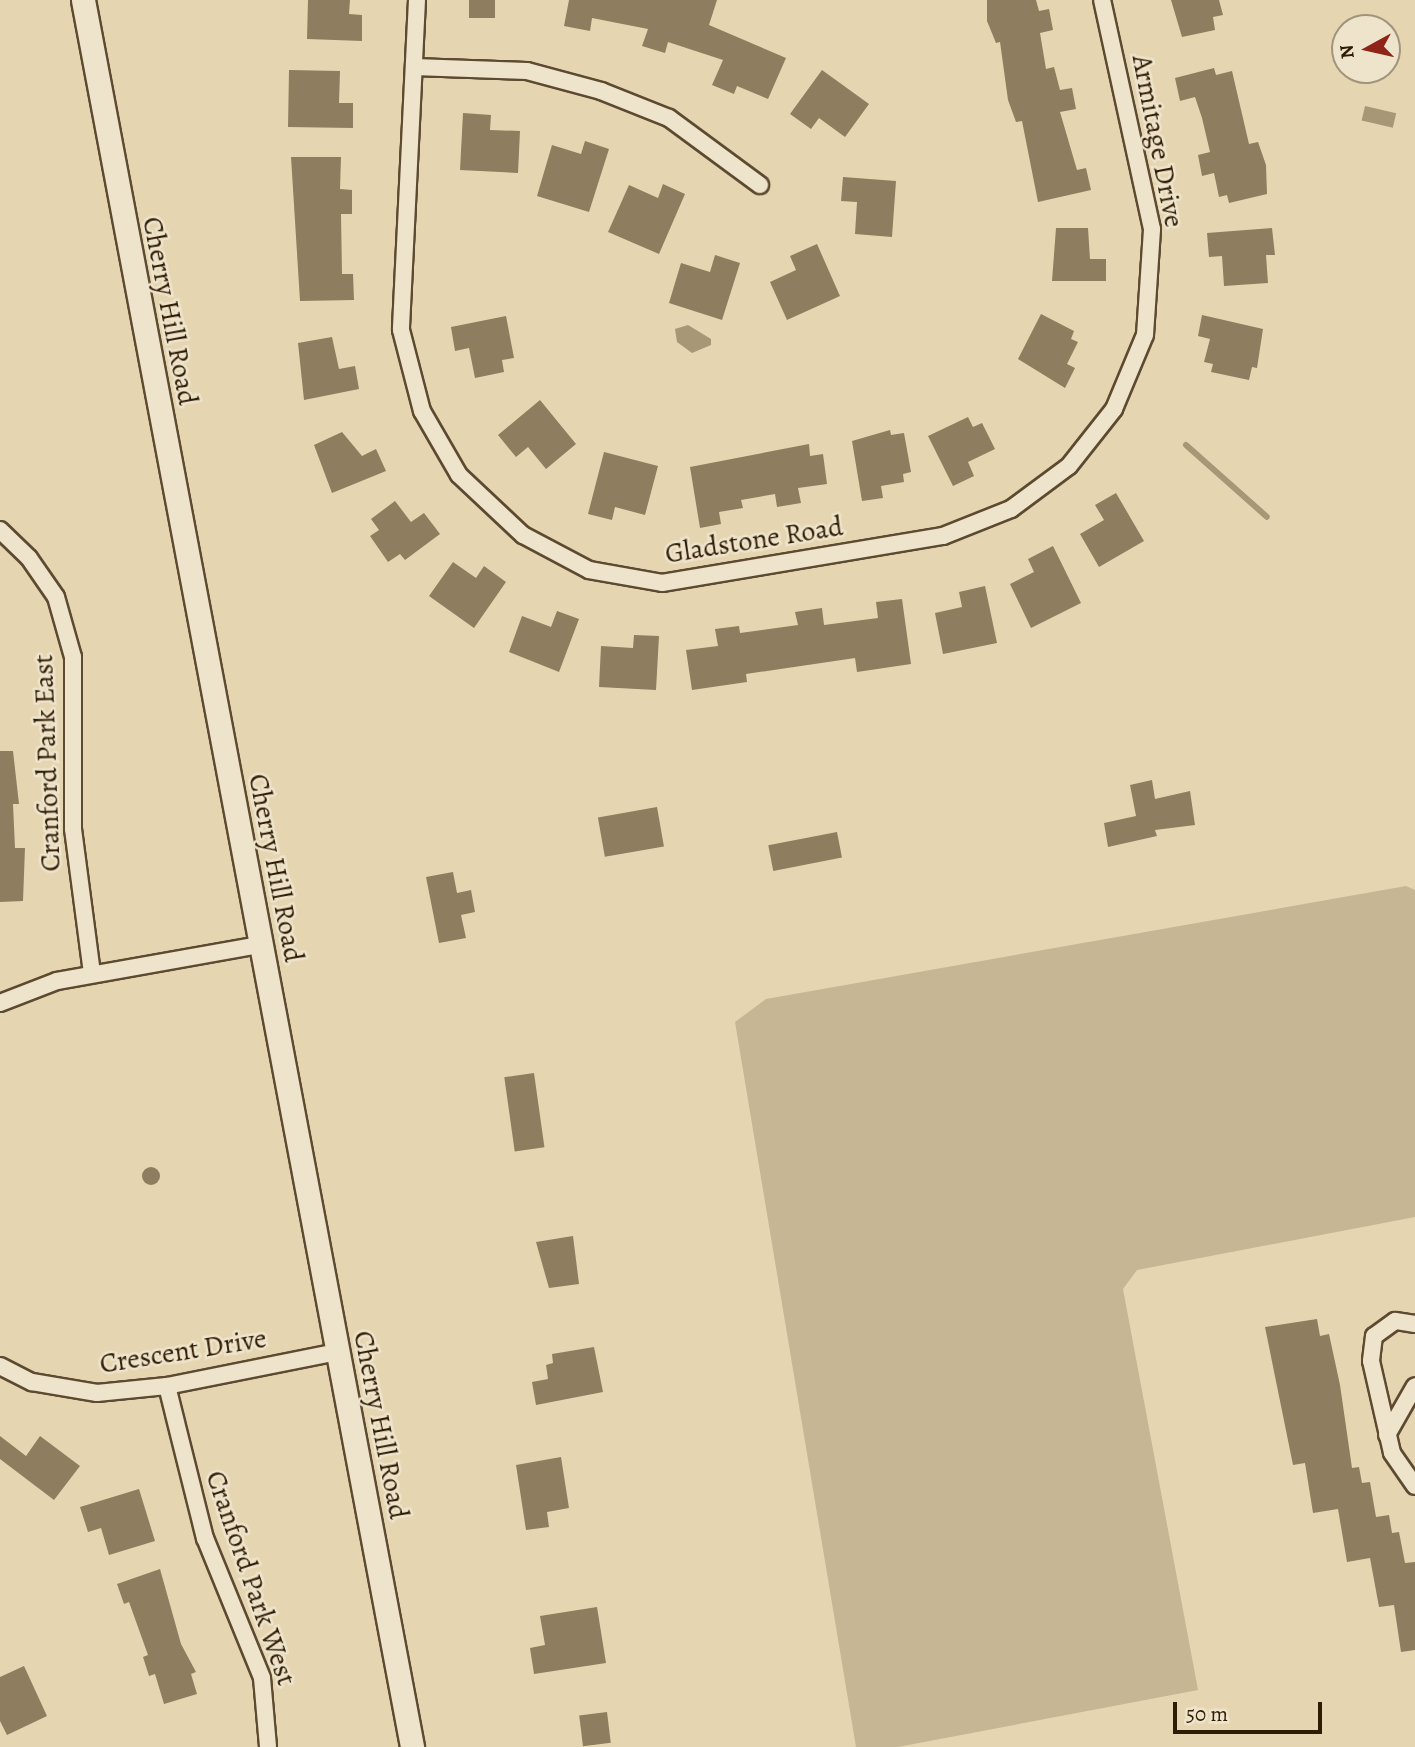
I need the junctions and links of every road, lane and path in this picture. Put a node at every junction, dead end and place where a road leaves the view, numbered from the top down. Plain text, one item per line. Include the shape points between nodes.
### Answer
1 (83, 0) edge
2 (417, 0) edge
3 (1102, 0) edge
4 (414, 67) junction
5 (760, 185) dead end
6 (1145, 335) joint
7 (0, 530) edge
8 (260, 945) junction
9 (92, 973) junction
10 (0, 1003) edge
11 (1415, 1324) edge
12 (337, 1352) junction
13 (0, 1366) edge
14 (167, 1386) junction
15 (1415, 1386) edge
16 (1387, 1435) junction
17 (1415, 1486) edge
18 (268, 1747) edge
19 (412, 1747) edge

1 - 8 main road, Cherry Hill Road
2 - 4 street, Gladstone Road
3 - 6 street, Armitage Drive via 1152,229
4 - 5 street via 527,71 601,91 669,118
4 - 6 street, Gladstone Road via 401,330 422,411 459,475 523,535 589,569 662,583 943,536 1011,509 1069,466 1107,418
7 - 9 street, Cranford Park East via 29,558 56,597 73,657 73,829
8 - 9 street
8 - 12 main road, Cherry Hill Road
9 - 10 street via 43,984
11 - 16 street via 1395,1321 1374,1336 1371,1361
12 - 14 street, Crescent Drive
12 - 19 main road, Cherry Hill Road
13 - 14 street, Crescent Drive via 32,1382 77,1392
14 - 18 street, Cranford Park West via 205,1538 262,1678
15 - 16 street
16 - 17 street via 1392,1453

